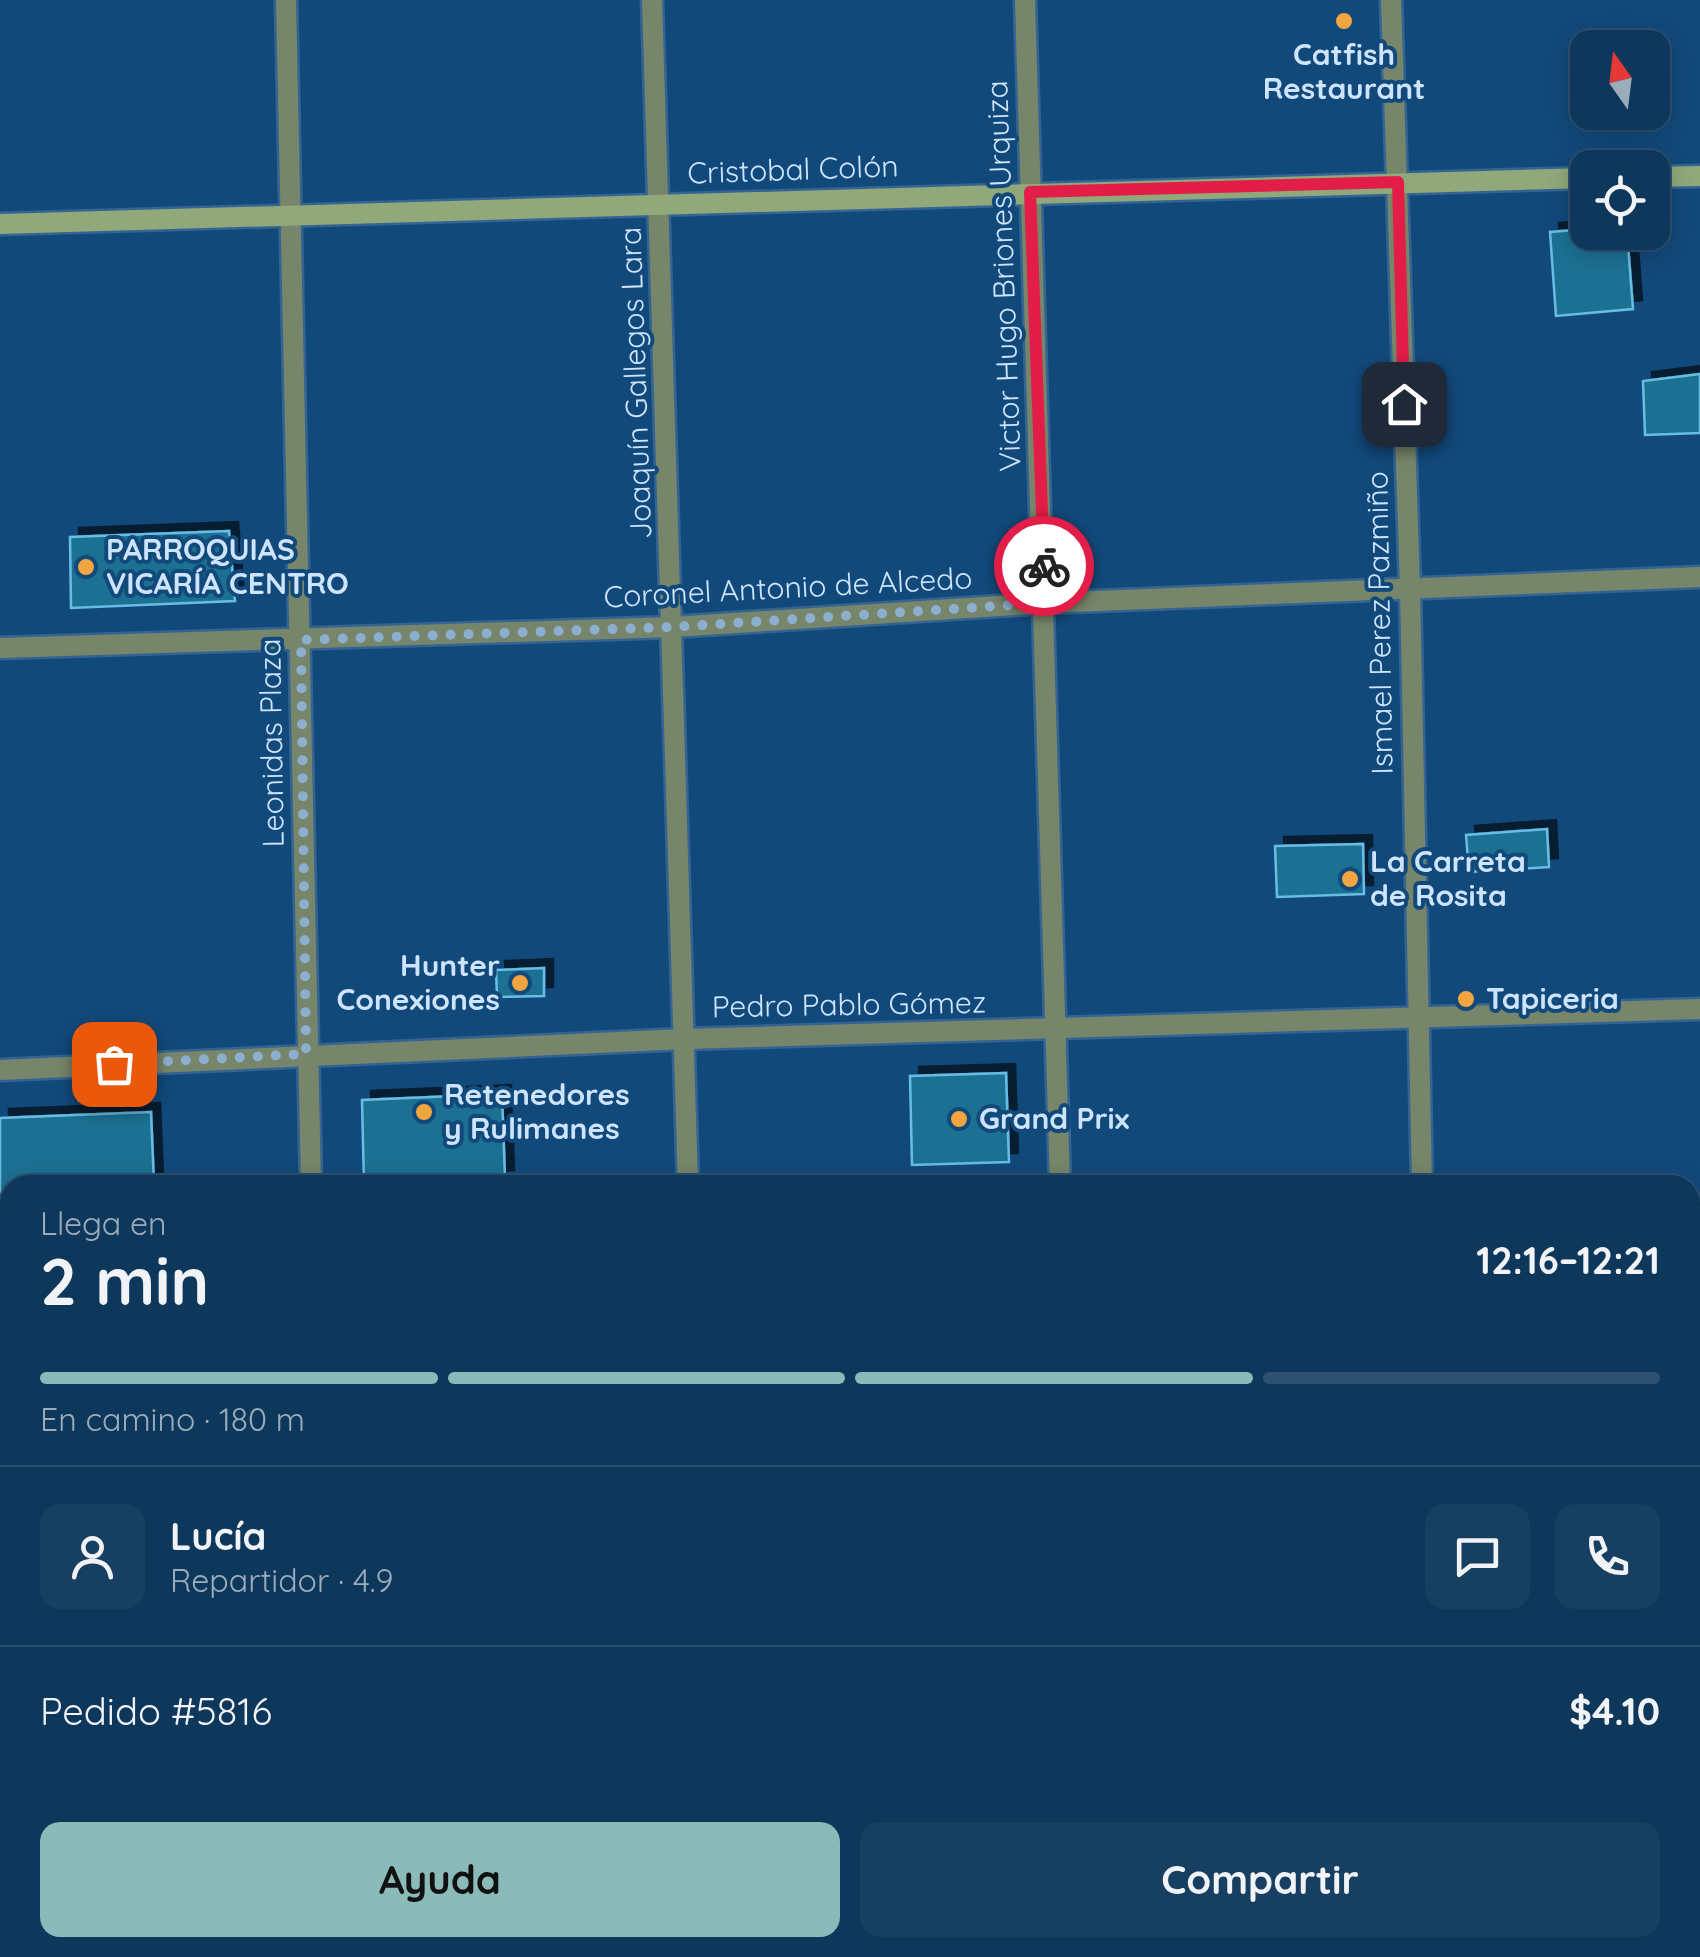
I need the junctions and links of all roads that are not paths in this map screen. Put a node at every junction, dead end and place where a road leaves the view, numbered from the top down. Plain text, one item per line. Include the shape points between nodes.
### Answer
1 (286, 0) edge
2 (652, 0) edge
3 (1024, 0) edge
4 (1391, 0) edge
5 (1700, 176) edge
6 (1670, 177) edge
7 (1570, 178) edge
8 (1398, 182) junction
9 (1030, 192) junction
10 (660, 205) junction
11 (290, 216) junction
12 (0, 224) edge
13 (1700, 577) edge
14 (1410, 588) junction
15 (1045, 603) junction
16 (673, 627) junction
17 (301, 640) junction
18 (0, 648) edge
19 (1700, 1009) edge
20 (1417, 1020) junction
21 (1054, 1030) junction
22 (684, 1039) junction
23 (306, 1054) junction
24 (0, 1070) edge
25 (310, 1175) edge
26 (688, 1175) edge
27 (1060, 1175) edge
28 (1422, 1175) edge

1 - 11 street, Leonidas Plaza
2 - 10 street, Joaquín Gallegos Lara
3 - 9 street, Victor Hugo Briones Urquiza
4 - 8 street, Ismael Perez Pazmiño
5 - 6 street
7 - 8 street, Cristobal Colón
8 - 9 street, Cristobal Colón
8 - 14 street, Ismael Perez Pazmiño
9 - 10 street, Cristobal Colón
9 - 15 street, Victor Hugo Briones Urquiza
10 - 11 street, Cristobal Colón
10 - 16 street, Joaquín Gallegos Lara
11 - 12 street, Cristobal Colón
11 - 17 street, Leonidas Plaza
13 - 14 street, Coronel Antonio de Alcedo
14 - 15 street, Coronel Antonio de Alcedo
14 - 20 street, Ismael Perez Pazmiño
15 - 16 street, Coronel Antonio de Alcedo
15 - 21 street, Victor Hugo Briones Urquiza
16 - 17 street, Coronel Antonio de Alcedo
16 - 22 street, Joaquín Gallegos Lara
17 - 18 street, Coronel Antonio de Alcedo
17 - 23 street, Leonidas Plaza
19 - 20 street, Pedro Pablo Gómez
20 - 21 street, Pedro Pablo Gómez
20 - 28 street, Ismael Perez Pazmiño
21 - 22 street, Pedro Pablo Gómez
21 - 27 street, Victor Hugo Briones Urquiza
22 - 23 street, Pedro Pablo Gómez
22 - 26 street, Joaquín Gallegos Lara
23 - 24 street, Pedro Pablo Gómez
23 - 25 street, Leonidas Plaza

